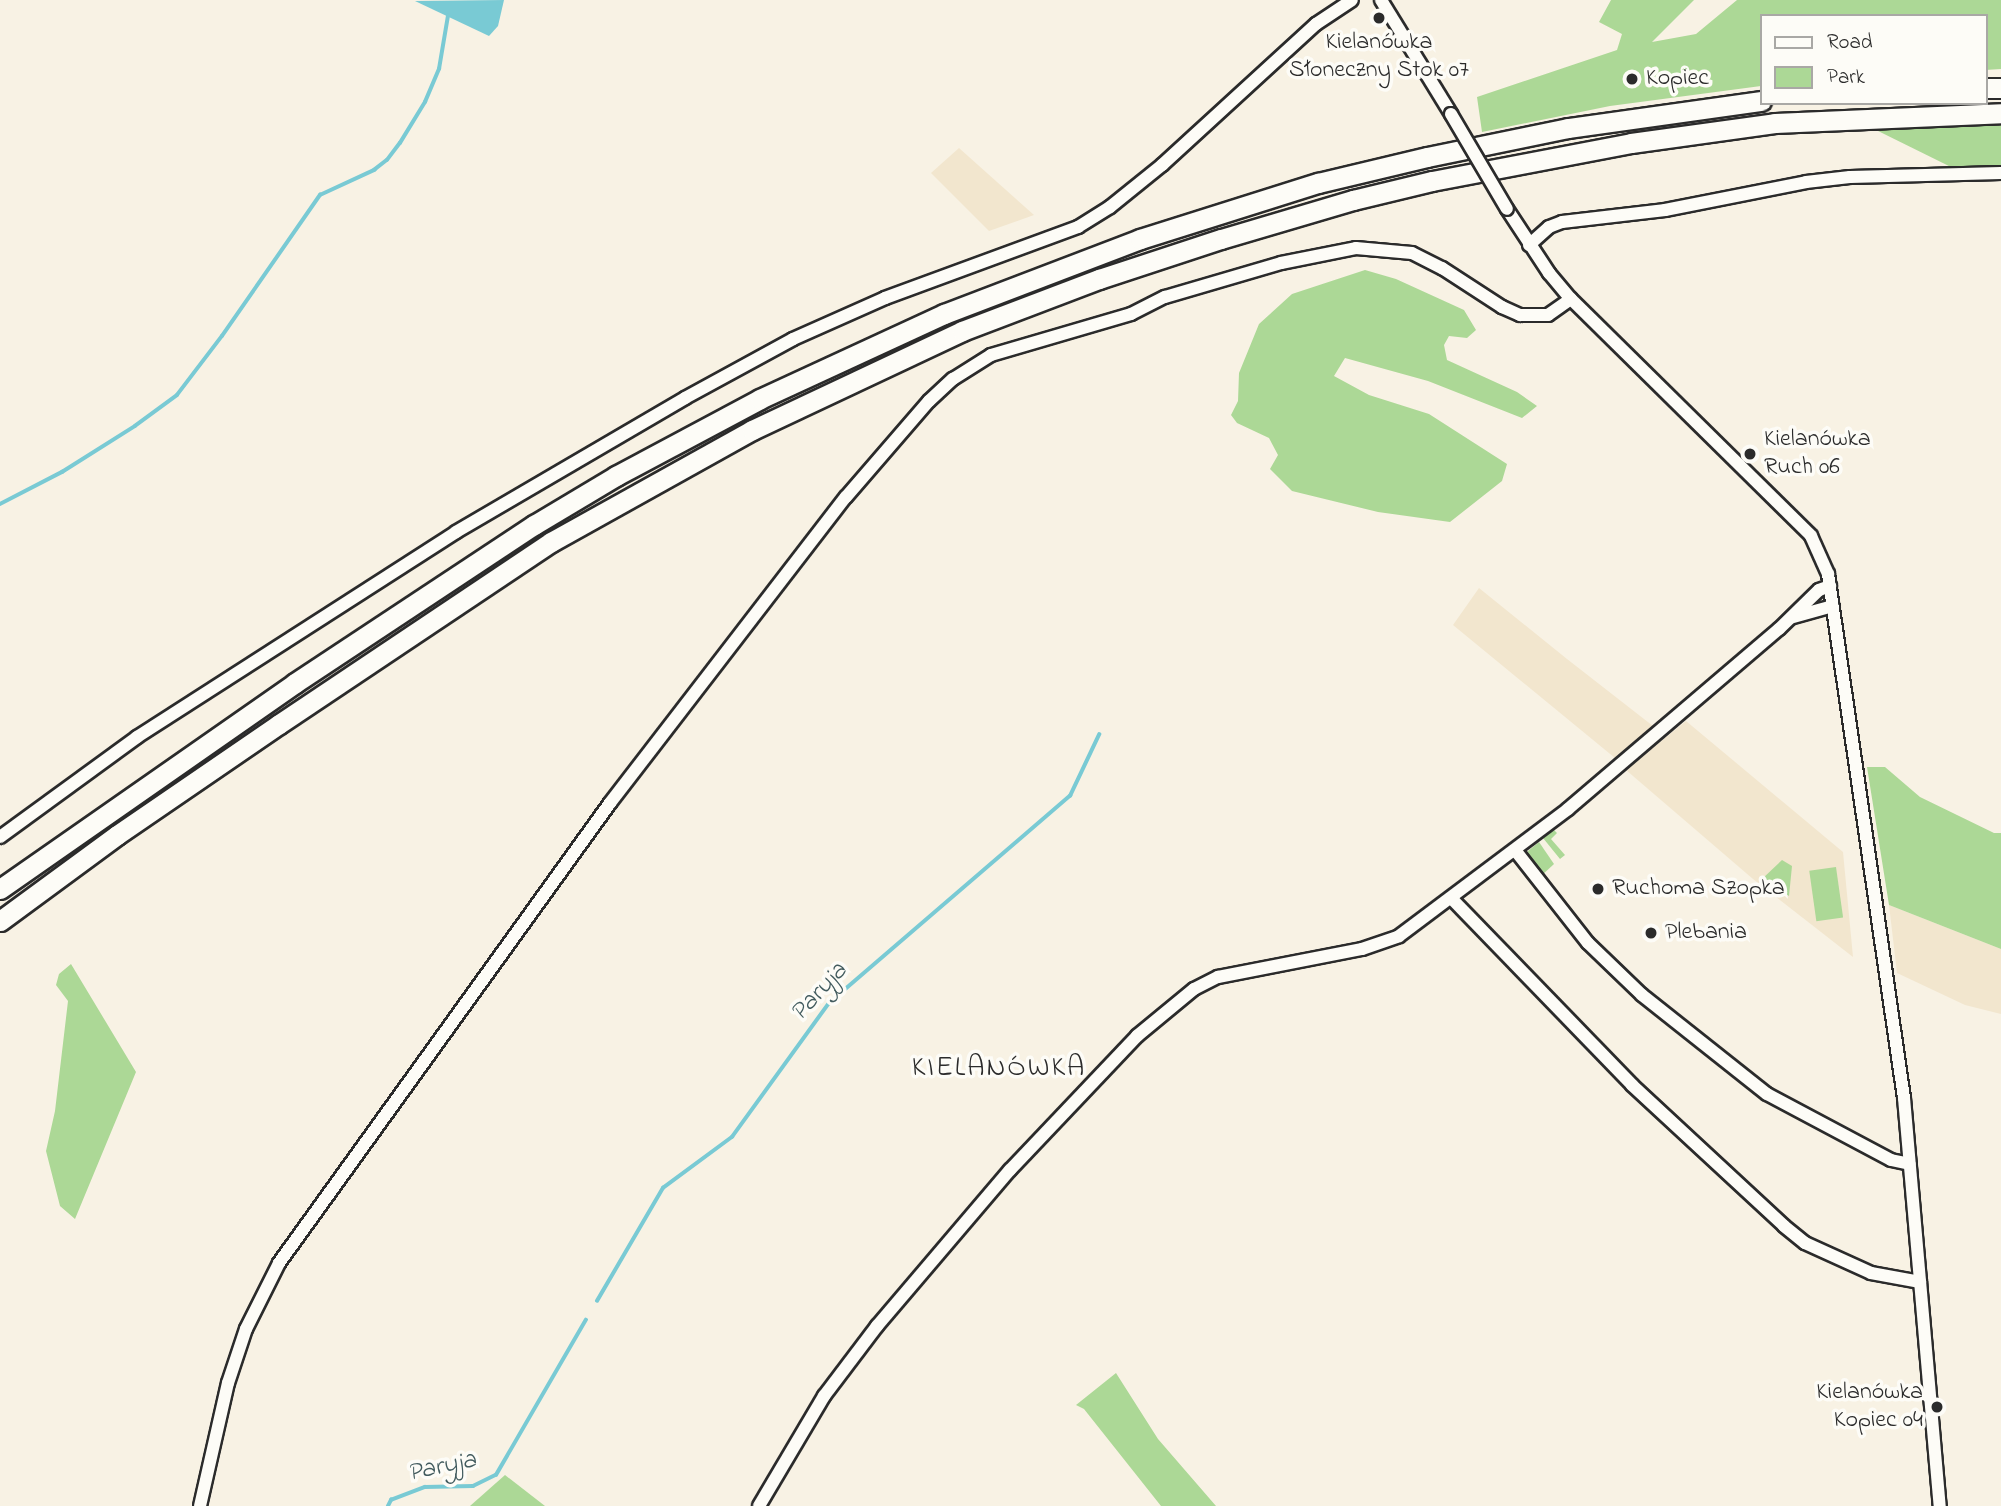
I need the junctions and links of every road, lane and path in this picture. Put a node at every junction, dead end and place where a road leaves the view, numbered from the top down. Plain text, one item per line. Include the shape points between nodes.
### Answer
1 (1352, 0) edge
2 (1381, 0) edge
3 (1759, 100) edge
4 (2001, 113) edge
5 (2001, 173) edge
6 (1529, 245) junction
7 (1571, 299) junction
8 (1830, 586) junction
9 (1833, 606) junction
10 (1792, 617) junction
11 (0, 837) edge
12 (1514, 850) junction
13 (0, 890) edge
14 (1451, 898) junction
15 (0, 921) edge
16 (1910, 1164) junction
17 (1920, 1282) junction
18 (200, 1506) edge
19 (760, 1506) edge
20 (1940, 1506) edge

1 - 11 street via 1316,24 1162,164 1078,227 885,298 793,339 685,398 456,532 137,737
2 - 6 street, bridge
3 - 13 highway via 1568,128 1318,183 1140,239 944,314 760,399 534,525 295,683
4 - 15 highway via 1775,123 1631,143 1432,181 1197,246 961,331 752,430 551,542 181,791
5 - 6 street via 1806,182 1665,210 1562,222
6 - 7 street
7 - 8 street via 1796,519 1819,550
7 - 18 street via 1548,315 1520,315 1412,253 1356,248 1281,263 1165,297 1131,314 991,355 953,379 846,497 610,803 279,1263 246,1329 228,1384
8 - 9 street
8 - 10 street via 1819,590
9 - 10 street
9 - 16 street via 1896,1033
10 - 12 street
12 - 14 street
12 - 16 street via 1588,943 1652,1003 1768,1094 1891,1160
14 - 17 street via 1632,1085 1784,1226 1805,1243 1871,1273
14 - 19 street via 1399,936 1362,949 1207,982 1137,1036 1010,1170 877,1326 824,1396
16 - 17 street
17 - 20 street

